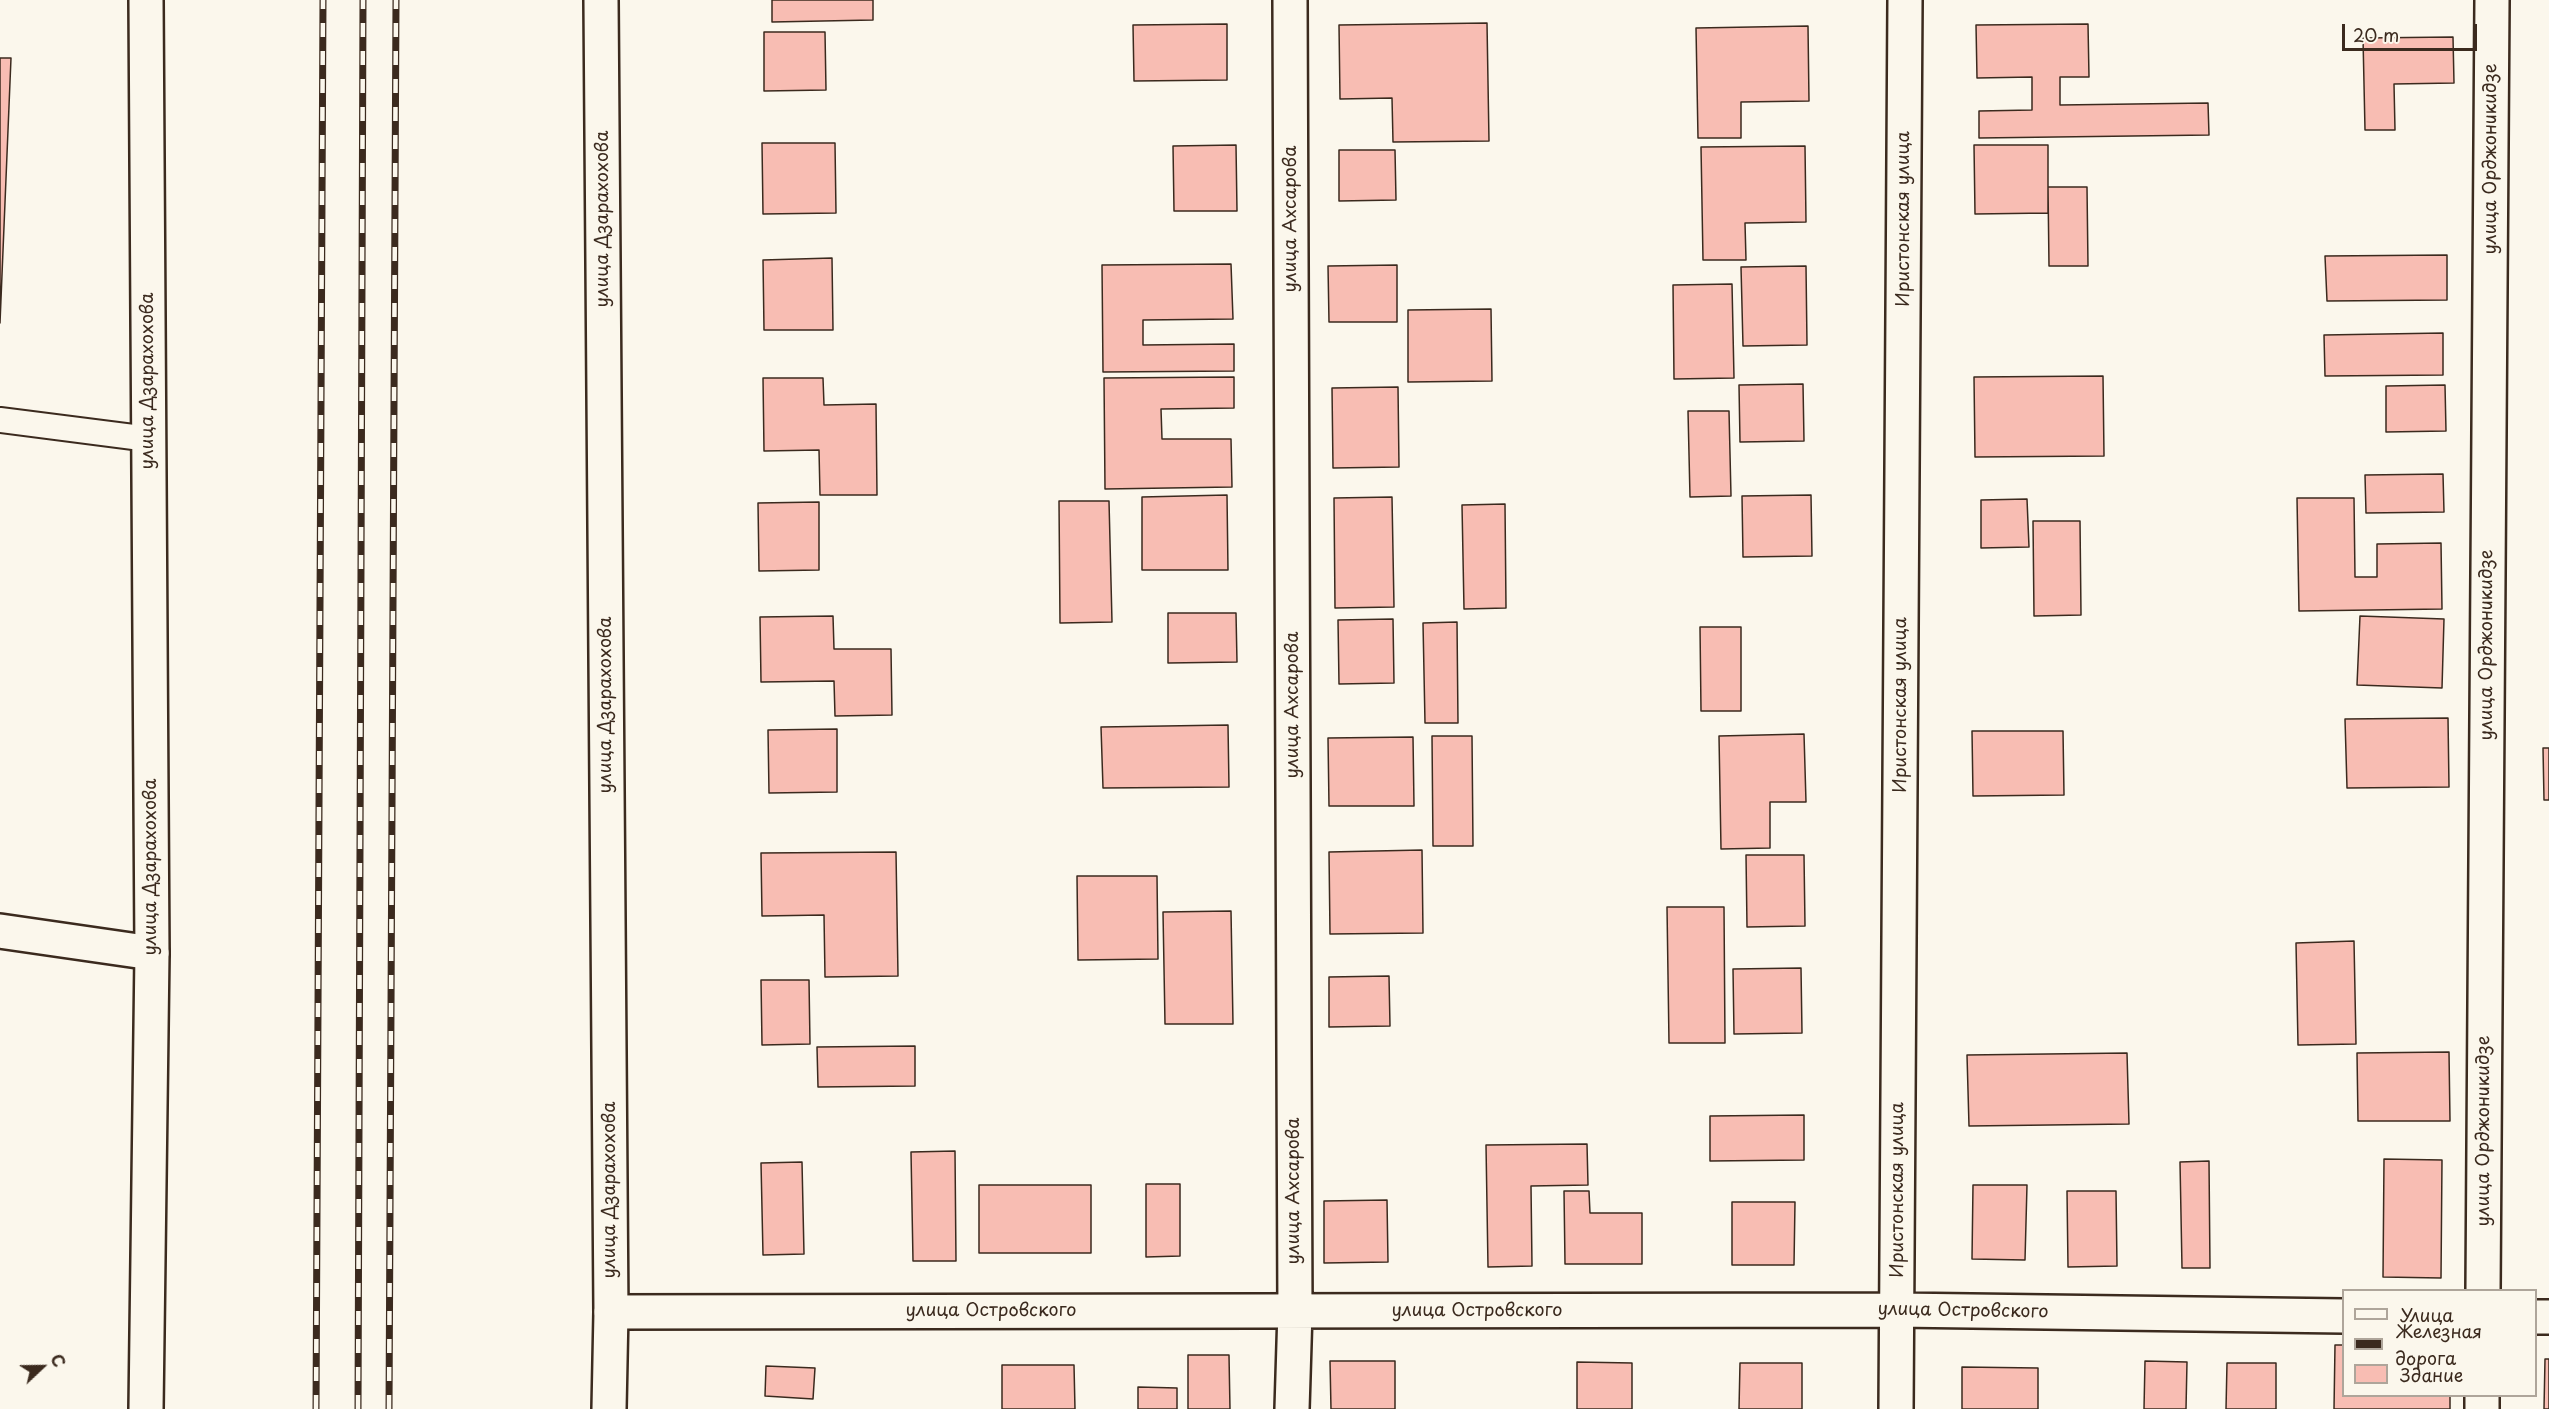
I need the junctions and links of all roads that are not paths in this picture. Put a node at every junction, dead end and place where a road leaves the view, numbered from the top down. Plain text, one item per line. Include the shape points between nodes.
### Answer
1 (146, 0) edge
2 (601, 0) edge
3 (1290, 0) edge
4 (1905, 0) edge
5 (2492, 0) edge
6 (0, 420) edge
7 (149, 439) junction
8 (0, 931) edge
9 (152, 953) junction
10 (2483, 1289) edge
11 (1897, 1310) junction
12 (1295, 1311) junction
13 (611, 1312) junction
14 (2342, 1316) edge
15 (146, 1409) edge
16 (609, 1409) edge
17 (1292, 1409) edge
18 (1896, 1409) edge

1 - 7 street, улица Дзарахохова
2 - 13 street, улица Дзарахохова
3 - 12 street, улица Ахсарова
4 - 11 street, Иристонская улица
5 - 10 street, улица Орджоникидзе
6 - 7 lane
7 - 9 street, улица Дзарахохова
8 - 9 street
9 - 15 street, улица Дзарахохова
11 - 12 street, улица Островского
11 - 14 street, улица Островского
11 - 18 street, Иристонская улица
12 - 13 street, улица Островского
12 - 17 street, улица Ахсарова
13 - 16 street, улица Дзарахохова

